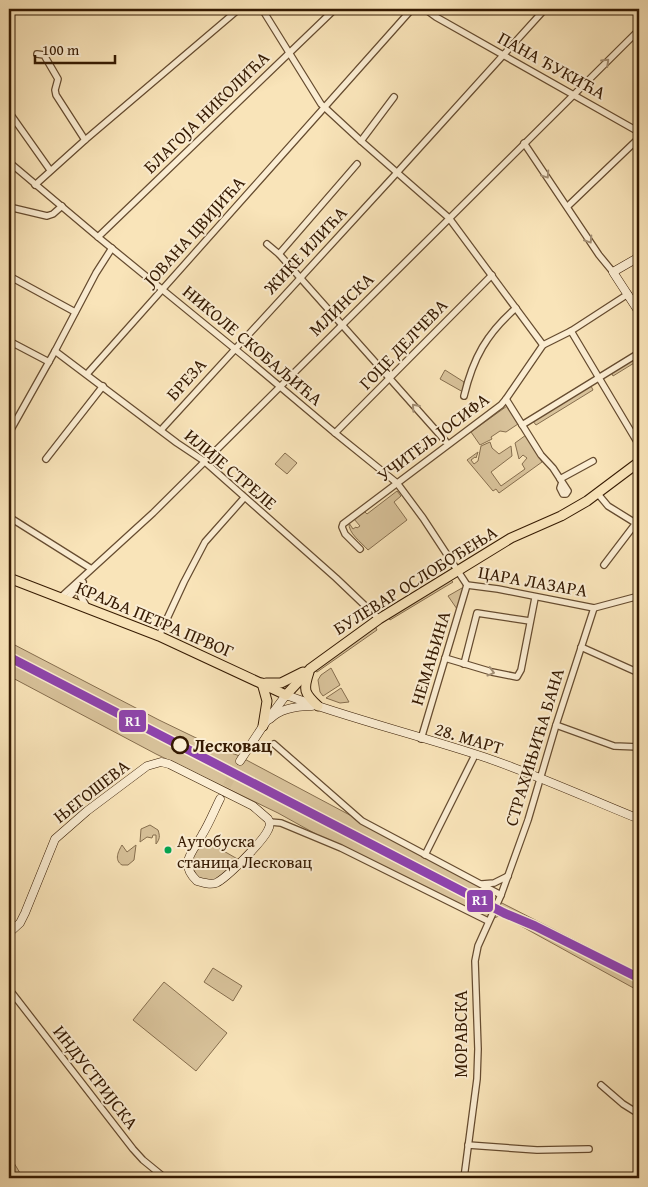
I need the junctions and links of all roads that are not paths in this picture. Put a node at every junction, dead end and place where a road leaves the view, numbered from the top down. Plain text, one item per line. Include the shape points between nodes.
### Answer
1 (239, 9) edge
2 (262, 9) edge
3 (335, 9) edge
4 (412, 9) edge
5 (425, 9) edge
6 (545, 9) edge
7 (639, 30) edge
8 (290, 53) junction
9 (38, 54) dead end
10 (503, 55) junction
11 (573, 94) junction
12 (394, 98) dead end
13 (324, 107) junction
14 (9, 112) edge
15 (639, 132) edge
16 (639, 138) edge
17 (85, 140) junction
18 (361, 141) junction
19 (524, 143) junction
20 (9, 162) edge
21 (357, 164) dead end
22 (50, 170) junction
23 (397, 173) junction
24 (35, 185) junction
25 (62, 206) junction
26 (568, 206) junction
27 (9, 207) edge
28 (449, 218) junction
29 (98, 237) junction
30 (267, 244) dead end
31 (112, 248) junction
32 (279, 254) junction
33 (639, 257) edge
34 (613, 272) junction
35 (492, 275) junction
36 (9, 276) edge
37 (300, 278) junction
38 (162, 290) junction
39 (628, 294) junction
40 (516, 308) junction
41 (75, 312) junction
42 (639, 312) edge
43 (341, 324) junction
44 (571, 330) junction
45 (9, 341) edge
46 (542, 345) junction
47 (234, 348) junction
48 (55, 351) junction
49 (639, 353) edge
50 (49, 362) junction
51 (87, 374) junction
52 (599, 377) junction
53 (390, 379) junction
54 (103, 386) junction
55 (279, 386) junction
56 (464, 396) dead end
57 (506, 400) junction
58 (522, 425) junction
59 (161, 430) junction
60 (9, 433) edge
61 (335, 433) junction
62 (448, 444) junction
63 (639, 445) edge
64 (46, 458) dead end
65 (593, 461) dead end
66 (204, 462) junction
67 (639, 462) edge
68 (397, 482) junction
69 (598, 494) junction
70 (244, 498) junction
71 (9, 517) edge
72 (638, 524) edge
73 (360, 549) dead end
74 (604, 565) dead end
75 (90, 570) junction
76 (457, 570) junction
77 (9, 578) edge
78 (467, 585) junction
79 (79, 586) junction
80 (639, 596) edge
81 (64, 598) junction
82 (535, 598) junction
83 (594, 608) junction
84 (91, 609) junction
85 (379, 619) junction
86 (530, 621) junction
87 (159, 636) junction
88 (581, 647) junction
89 (445, 658) junction
90 (464, 664) junction
91 (310, 669) junction
92 (639, 672) edge
93 (262, 683) junction
94 (286, 694) junction
95 (318, 706) junction
96 (556, 725) junction
97 (263, 726) junction
98 (421, 739) junction
99 (274, 744) dead end
100 (639, 747) edge
101 (475, 754) junction
102 (240, 761) tunnel mouth
103 (540, 777) junction
104 (220, 799) tunnel mouth
105 (639, 819) edge
106 (270, 822) junction
107 (425, 855) junction
108 (508, 876) junction
109 (480, 884) junction
110 (501, 895) junction
111 (488, 921) junction
112 (9, 933) edge
113 (9, 989) edge
114 (601, 1085) dead end
115 (639, 1114) edge
116 (468, 1145) junction
117 (588, 1149) dead end
118 (165, 1178) edge
119 (464, 1178) edge

1 - 17 street
2 - 8 street
3 - 8 street, БЛАГОЈА НИКОЛИЋА
4 - 13 street, ЈОВАНА ЦВИЈИЋА
5 - 10 street, ПАНА ЂУКИЋА
6 - 10 street, ЖИКЕ ИЛИЋА
11 -> 7 street, МЛИНСКА
8 - 13 street
8 - 29 street, БЛАГОЈА НИКОЛИЋА
9 - 17 street via 44,55 50,65 58,80 56,95
10 - 11 street, ПАНА ЂУКИЋА
10 - 23 street, ЖИКЕ ИЛИЋА
11 - 15 street, ПАНА ЂУКИЋА
11 - 19 street, МЛИНСКА
12 - 18 street
13 - 18 street
13 - 38 street, ЈОВАНА ЦВИЈИЋА
14 - 22 street
16 - 26 street
17 - 22 street
18 - 23 street
19 -> 26 street
19 - 28 street, МЛИНСКА
20 - 24 street, НИКОЛЕ СКОБАЉИЋА
21 - 32 street
22 - 24 street
23 - 28 street
23 - 37 street, ЖИКЕ ИЛИЋА
24 - 25 street, НИКОЛЕ СКОБАЉИЋА
25 - 27 street via 50,216
25 - 29 street, НИКОЛЕ СКОБАЉИЋА
26 -> 34 street
28 - 35 street
28 - 43 street, МЛИНСКА
29 - 31 street, НИКОЛЕ СКОБАЉИЋА
30 - 32 street
31 - 38 street, НИКОЛЕ СКОБАЉИЋА
31 - 41 street
32 - 37 street
33 - 34 street
34 - 39 street
35 - 40 street
35 - 53 street, ГОЦЕ ДЕЛЧЕВА
36 - 41 street
37 - 43 street
37 - 47 street, ЖИКЕ ИЛИЋА
38 - 47 street, НИКОЛЕ СКОБАЉИЋА
38 - 51 street, ЈОВАНА ЦВИЈИЋА
39 - 42 street
39 - 44 street, УЧИТЕЉ ЈОСИФА
40 - 46 street
40 - 56 street via 488,337 470,373
41 - 48 street
43 - 53 street
43 - 55 street, МЛИНСКА
44 - 46 street, УЧИТЕЉ ЈОСИФА
44 - 52 street
45 - 50 street
46 - 57 street, УЧИТЕЉ ЈОСИФА
47 - 55 street, НИКОЛЕ СКОБАЉИЋА
47 - 59 street, БРЕЗА
48 - 50 street
48 - 51 street, ИЛИЈЕ СТРЕЛЕ
49 - 52 street
50 - 60 street
51 - 54 street, ИЛИЈЕ СТРЕЛЕ
52 - 58 street
52 - 63 street
53 - 61 street, ГОЦЕ ДЕЛЧЕВА
62 -> 53 street
54 - 59 street, ИЛИЈЕ СТРЕЛЕ
54 - 64 street
55 - 61 street, НИКОЛЕ СКОБАЉИЋА
55 - 66 street, МЛИНСКА
57 - 58 street
57 - 62 street, УЧИТЕЉ ЈОСИФА
58 - 65 street via 561,481
59 - 66 street, ИЛИЈЕ СТРЕЛЕ
61 - 68 street, НИКОЛЕ СКОБАЉИЋА
62 - 68 street, УЧИТЕЉ ЈОСИФА
66 - 70 street, ИЛИЈЕ СТРЕЛЕ
66 - 75 street, МЛИНСКА
67 - 69 main road, БУЛЕВАР ОСЛОБОЂЕЊА
68 - 73 street, УЧИТЕЉ ЈОСИФА via 343,524 346,534
68 - 76 street, НИКОЛЕ СКОБАЉИЋА
69 - 72 street via 608,506
69 - 76 main road, БУЛЕВАР ОСЛОБОЂЕЊА via 568,512 511,538
70 - 85 street, ИЛИЈЕ СТРЕЛЕ
70 - 87 street via 205,542
71 - 75 street, КРАЉА ПЕТРА ПРВОГ
72 - 74 street
75 - 79 street
75 - 81 street, МЛИНСКА
76 - 78 street, ЦАРА ЛАЗАРА
76 - 85 main road, БУЛЕВАР ОСЛОБОЂЕЊА
77 - 81 main road, КРАЉА ПЕТРА ПРВОГ
78 - 82 street, ЦАРА ЛАЗАРА
78 - 89 street, НЕМАЊИНА
79 - 81 street
79 - 84 street via 82,601
80 - 83 street, ЦАРА ЛАЗАРА
81 - 84 main road, КРАЉА ПЕТРА ПРВОГ
82 - 83 street, ЦАРА ЛАЗАРА
82 - 86 street
83 - 88 street, СТРАХИЊИЋА БАНА
84 - 87 main road, КРАЉА ПЕТРА ПРВОГ
85 - 91 main road, БУЛЕВАР ОСЛОБОЂЕЊА
86 - 90 street via 477,613
90 -> 86 street via 517,677
87 - 93 main road, КРАЉА ПЕТРА ПРВОГ
88 - 92 street
88 - 96 street, СТРАХИЊИЋА БАНА
89 - 90 street
89 - 98 street, НЕМАЊИНА
91 - 93 main road via 281,683
91 - 94 main road, БУЛЕВАР ОСЛОБОЂЕЊА
91 - 95 main road via 305,690
93 - 94 main road, КРАЉА ПЕТРА ПРВОГ
93 - 97 main road via 267,701
94 - 95 street, 28. МАРТ
94 - 97 street, БУЛЕВАР ОСЛОБОЂЕЊА
95 - 97 street via 291,709 273,716
95 - 98 street, 28. МАРТ
96 - 100 street via 614,746
96 - 103 street, СТРАХИЊИЋА БАНА
97 - 102 street, БУЛЕВАР ОСЛОБОЂЕЊА
98 - 101 street, 28. МАРТ
99 - 107 street via 362,821
101 - 103 street, 28. МАРТ
101 - 107 street
103 - 105 street, 28. МАРТ
103 - 108 street, СТРАХИЊИЋА БАНА
104 - 106 street via 189,857 190,872 197,881 213,884 222,879 261,840
106 - 111 street via 281,823 341,848
106 - 112 street, ЊЕГОШЕВА via 262,812 169,764 161,762 147,766 59,834 20,923
107 - 109 street
108 - 109 street
108 - 110 street, СТРАХИЊИЋА БАНА
109 - 110 street
110 - 111 street, МОРАВСКА
111 - 116 street, МОРАВСКА via 475,961 478,1056
113 - 118 street, ИНДУСТРИЈСКА via 142,1160
114 - 115 street
116 - 117 street via 537,1150
116 - 119 street, МОРАВСКА

